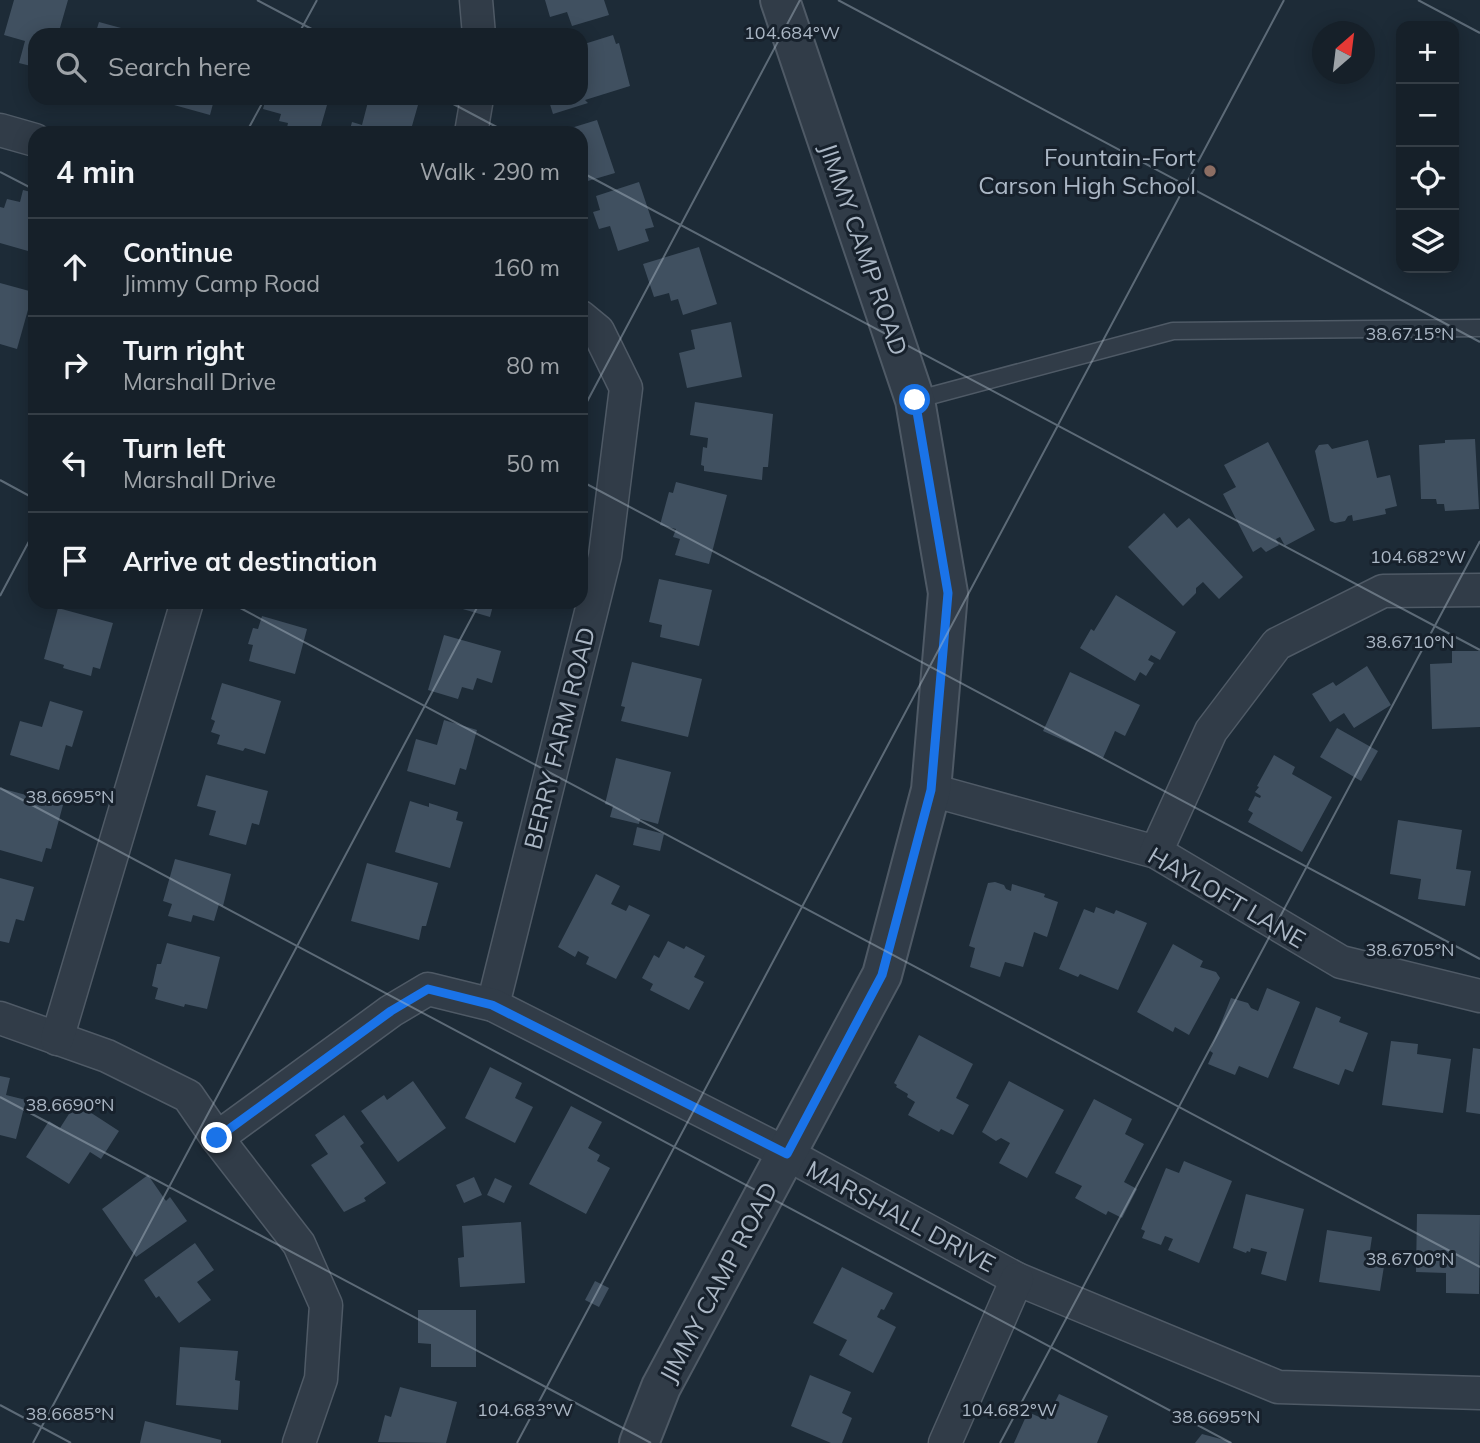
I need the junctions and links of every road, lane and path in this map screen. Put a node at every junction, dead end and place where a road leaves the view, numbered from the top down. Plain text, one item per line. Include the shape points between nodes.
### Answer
1 (476, 0) edge
2 (780, 0) edge
3 (478, 28) edge
4 (476, 105) edge
5 (472, 126) edge
6 (0, 130) edge
7 (28, 137) edge
8 (588, 323) edge
9 (1480, 328) edge
10 (915, 400) junction
11 (1480, 590) edge
12 (185, 609) edge
13 (931, 790) junction
14 (1156, 852) junction
15 (1480, 996) edge
16 (492, 1005) junction
17 (0, 1018) edge
18 (57, 1038) junction
19 (217, 1138) junction
20 (787, 1154) junction
21 (1017, 1279) junction
22 (1480, 1393) edge
23 (299, 1443) edge
24 (639, 1443) edge
25 (945, 1443) edge

1 - 3 street
2 - 10 street, JIMMY CAMP ROAD
4 - 5 street
6 - 7 street
8 - 16 street, BERRY FARM ROAD via 598,331 626,388 605,556
9 - 10 lane via 1173,331
10 - 13 street, JIMMY CAMP ROAD via 948,593
11 - 14 street via 1382,592 1277,644 1211,731
12 - 18 street
13 - 14 street, HAYLOFT LANE
13 - 20 street, JIMMY CAMP ROAD via 882,975
14 - 15 street, HAYLOFT LANE via 1341,962
16 - 19 street, MARSHALL DRIVE via 428,989
16 - 20 street, MARSHALL DRIVE
17 - 18 street
18 - 19 street via 107,1056 188,1096
19 - 23 street via 299,1244 326,1305 321,1380
20 - 21 street, MARSHALL DRIVE
20 - 24 street, JIMMY CAMP ROAD via 661,1387
21 - 22 street, MARSHALL DRIVE via 1278,1387
21 - 25 street

